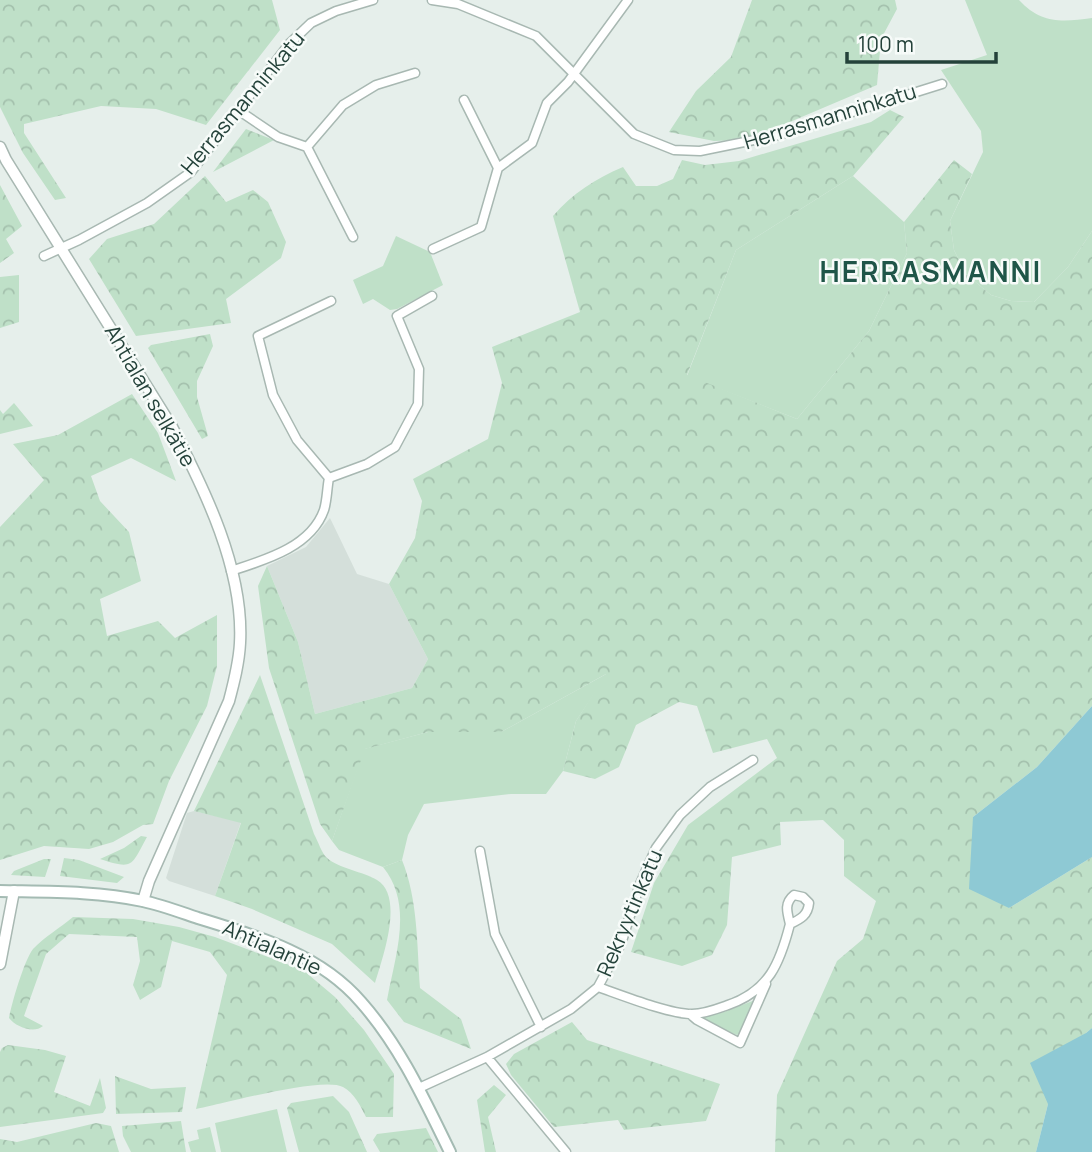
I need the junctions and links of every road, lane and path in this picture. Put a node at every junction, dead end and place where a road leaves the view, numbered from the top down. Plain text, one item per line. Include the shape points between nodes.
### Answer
1 (373, 0) edge
2 (432, 0) edge
3 (628, 0) edge
4 (575, 72) junction
5 (415, 73) dead end
6 (942, 84) dead end
7 (464, 100) dead end
8 (239, 110) junction
9 (0, 147) edge
10 (307, 147) junction
11 (498, 168) junction
12 (354, 237) dead end
13 (61, 249) junction
14 (433, 249) dead end
15 (44, 256) dead end
16 (432, 296) dead end
17 (331, 301) dead end
18 (329, 478) junction
19 (232, 571) junction
20 (753, 760) dead end
21 (480, 851) dead end
22 (0, 891) edge
23 (13, 891) junction
24 (143, 901) junction
25 (790, 924) dead end
26 (0, 964) edge
27 (767, 982) junction
28 (598, 987) junction
29 (690, 1014) junction
30 (541, 1027) junction
31 (487, 1057) junction
32 (419, 1088) junction
33 (450, 1152) edge
34 (566, 1152) edge

1 - 8 street, Herrasmanninkatu via 311,23 289,44
2 - 4 street, Herrasmanninkatu via 458,4 536,36
3 - 4 street
4 - 6 street, Herrasmanninkatu via 634,134 687,151 779,135
4 - 11 street via 547,103 532,143
5 - 10 street via 376,85 343,105
7 - 11 street
8 - 10 street via 278,137
8 - 13 street, Herrasmanninkatu via 191,172 147,203
9 - 13 street, Ahtialan selkätie
10 - 12 street
11 - 14 street via 481,227
13 - 15 street, Herrasmanninkatu
13 - 19 street, Ahtialan selkätie via 194,468
16 - 18 street via 397,316 419,369 418,404 395,447
17 - 18 street via 258,336 273,395 297,440
18 - 19 street via 324,511 305,539
19 - 24 street, Ahtialan selkätie via 240,641 237,672 229,701
20 - 28 street, Rekryytinkatu via 710,787 680,815 656,848 621,944
21 - 30 street via 495,933
22 - 23 main road, Ahtialantie
23 - 24 main road, Ahtialantie
23 - 26 street
24 - 32 main road, Ahtialantie via 245,932 307,958 360,1001 388,1036
25 - 27 street
27 - 29 street via 734,1003
27 - 29 street via 740,1042
28 - 29 street
28 - 30 street, Rekryytinkatu
30 - 31 street, Rekryytinkatu
31 - 32 street, Rekryytinkatu
31 - 34 street
32 - 33 main road, Ahtialantie

